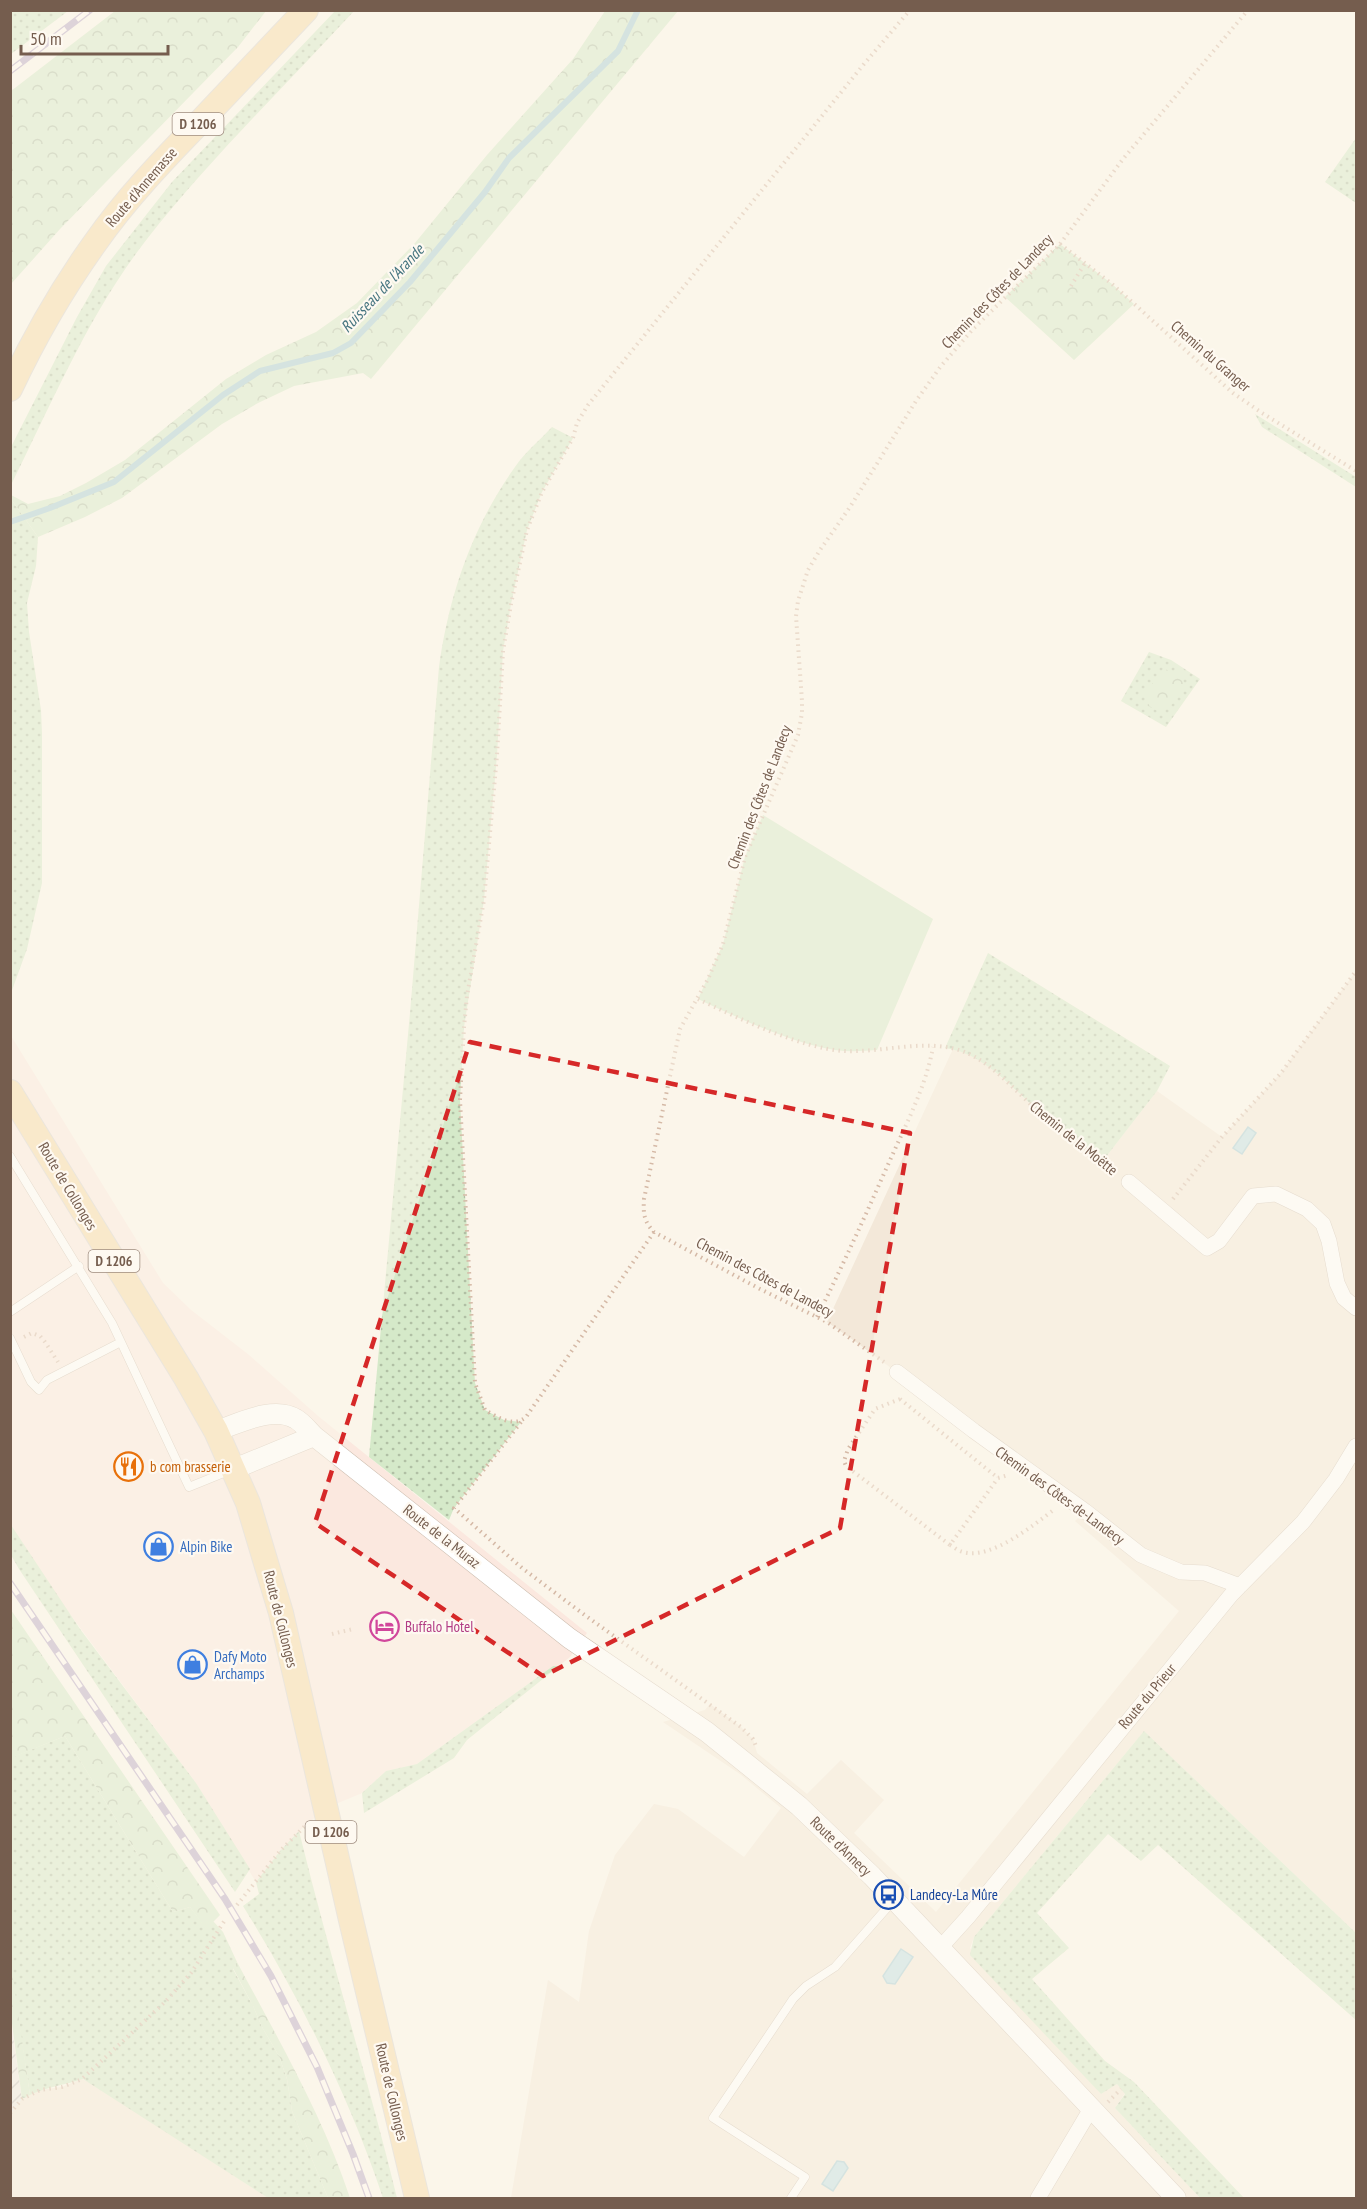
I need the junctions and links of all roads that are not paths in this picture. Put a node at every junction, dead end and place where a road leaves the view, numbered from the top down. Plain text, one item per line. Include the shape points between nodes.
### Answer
1 (306, 10) edge
2 (10, 389) edge
3 (10, 1092) edge
4 (10, 1156) edge
5 (1129, 1182) road end
6 (79, 1266) junction
7 (1356, 1308) edge
8 (10, 1312) edge
9 (11, 1340) edge
10 (121, 1342) junction
11 (897, 1372) road end
12 (216, 1431) junction
13 (314, 1436) junction
14 (1356, 1449) edge
15 (234, 1468) junction
16 (1240, 1586) junction
17 (569, 1638) joint
18 (894, 1900) junction
19 (939, 1949) junction
20 (1092, 2108) junction
21 (417, 2199) edge
22 (791, 2199) edge
23 (1038, 2199) edge
24 (1176, 2199) edge

1 - 2 main road, Route d'Annemasse / D 1206 via 129,198 68,283
3 - 12 main road, Route de Collonges / D 1206
4 - 6 lane
5 - 7 street, Chemin de la Moëtte via 1207,1248 1219,1240 1253,1196 1276,1194 1307,1209 1323,1224 1337,1283 1344,1298
6 - 8 lane
6 - 10 lane
9 - 10 lane via 31,1382 39,1390 47,1380
10 - 15 lane via 189,1487
11 - 16 street, Chemin des Côtes-de-Landecy via 1141,1555 1181,1572 1205,1573
12 - 13 street, Route de la Muraz via 262,1416 283,1415 295,1418
12 - 15 main road, Route de Collonges / D 1206
13 - 15 street
13 - 17 street, Route de la Muraz
14 - 16 street, Route du Prieur via 1303,1522
15 - 21 main road, Route de Collonges / D 1206 via 272,1578
16 - 19 street, Route du Prieur
17 - 18 street, Route d'Annecy via 754,1768 799,1806
18 - 19 street, Route d'Annecy
18 - 22 lane via 835,1968 793,1999 713,2118 805,2176
19 - 20 street, Route d'Annecy
20 - 23 street
20 - 24 street, Route d'Annecy

